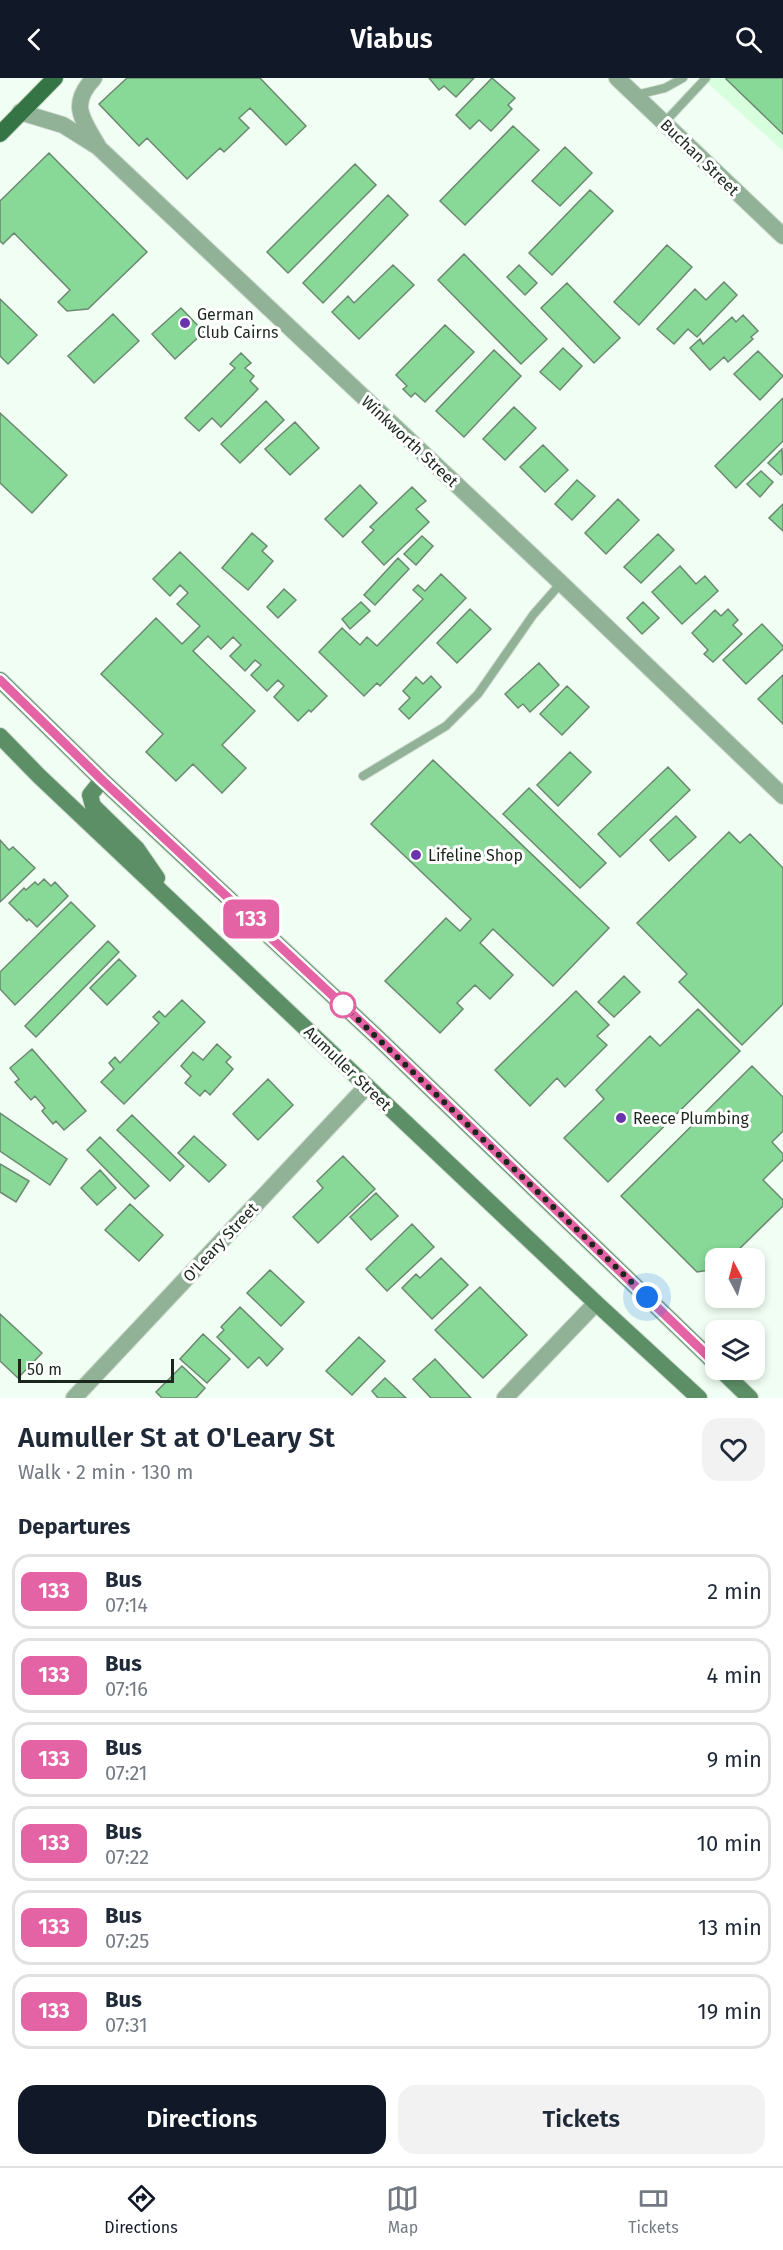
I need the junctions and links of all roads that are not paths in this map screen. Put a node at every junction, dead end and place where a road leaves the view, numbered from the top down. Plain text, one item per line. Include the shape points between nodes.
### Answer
1 (56, 78) edge
2 (94, 78) edge
3 (617, 78) edge
4 (683, 78) edge
5 (706, 78) edge
6 (635, 96) junction
7 (20, 112) junction
8 (664, 123) junction
9 (0, 134) edge
10 (98, 147) junction
11 (783, 237) edge
12 (561, 583) junction
13 (0, 680) edge
14 (0, 736) edge
15 (363, 776) dead end
16 (102, 780) junction
17 (783, 796) edge
18 (177, 906) junction
19 (367, 1086) junction
20 (596, 1303) junction
21 (705, 1353) edge
22 (731, 1380) edge
23 (74, 1398) edge
24 (505, 1398) edge
25 (699, 1398) edge
26 (750, 1398) edge

1 - 7 main road
2 - 10 street via 79,104 80,114
3 - 6 street, Buchan Street
4 - 6 lane via 665,88
5 - 8 lane
6 - 8 street, Buchan Street
7 - 9 main road
7 - 10 street, Winkworth Street via 63,125
8 - 11 street, Buchan Street
10 - 12 street, Winkworth Street
12 - 15 lane via 532,615 478,694 446,726
12 - 17 street, Winkworth Street
13 - 16 main road
14 - 18 main road, Aumuller Street
16 - 18 main road via 90,795 93,806 137,849
16 - 21 main road via 378,1038
18 - 19 main road, Aumuller Street
19 - 20 main road, Aumuller Street
19 - 23 street, O'Leary Street
20 - 24 street
20 - 25 main road, Aumuller Street
22 - 26 main road

